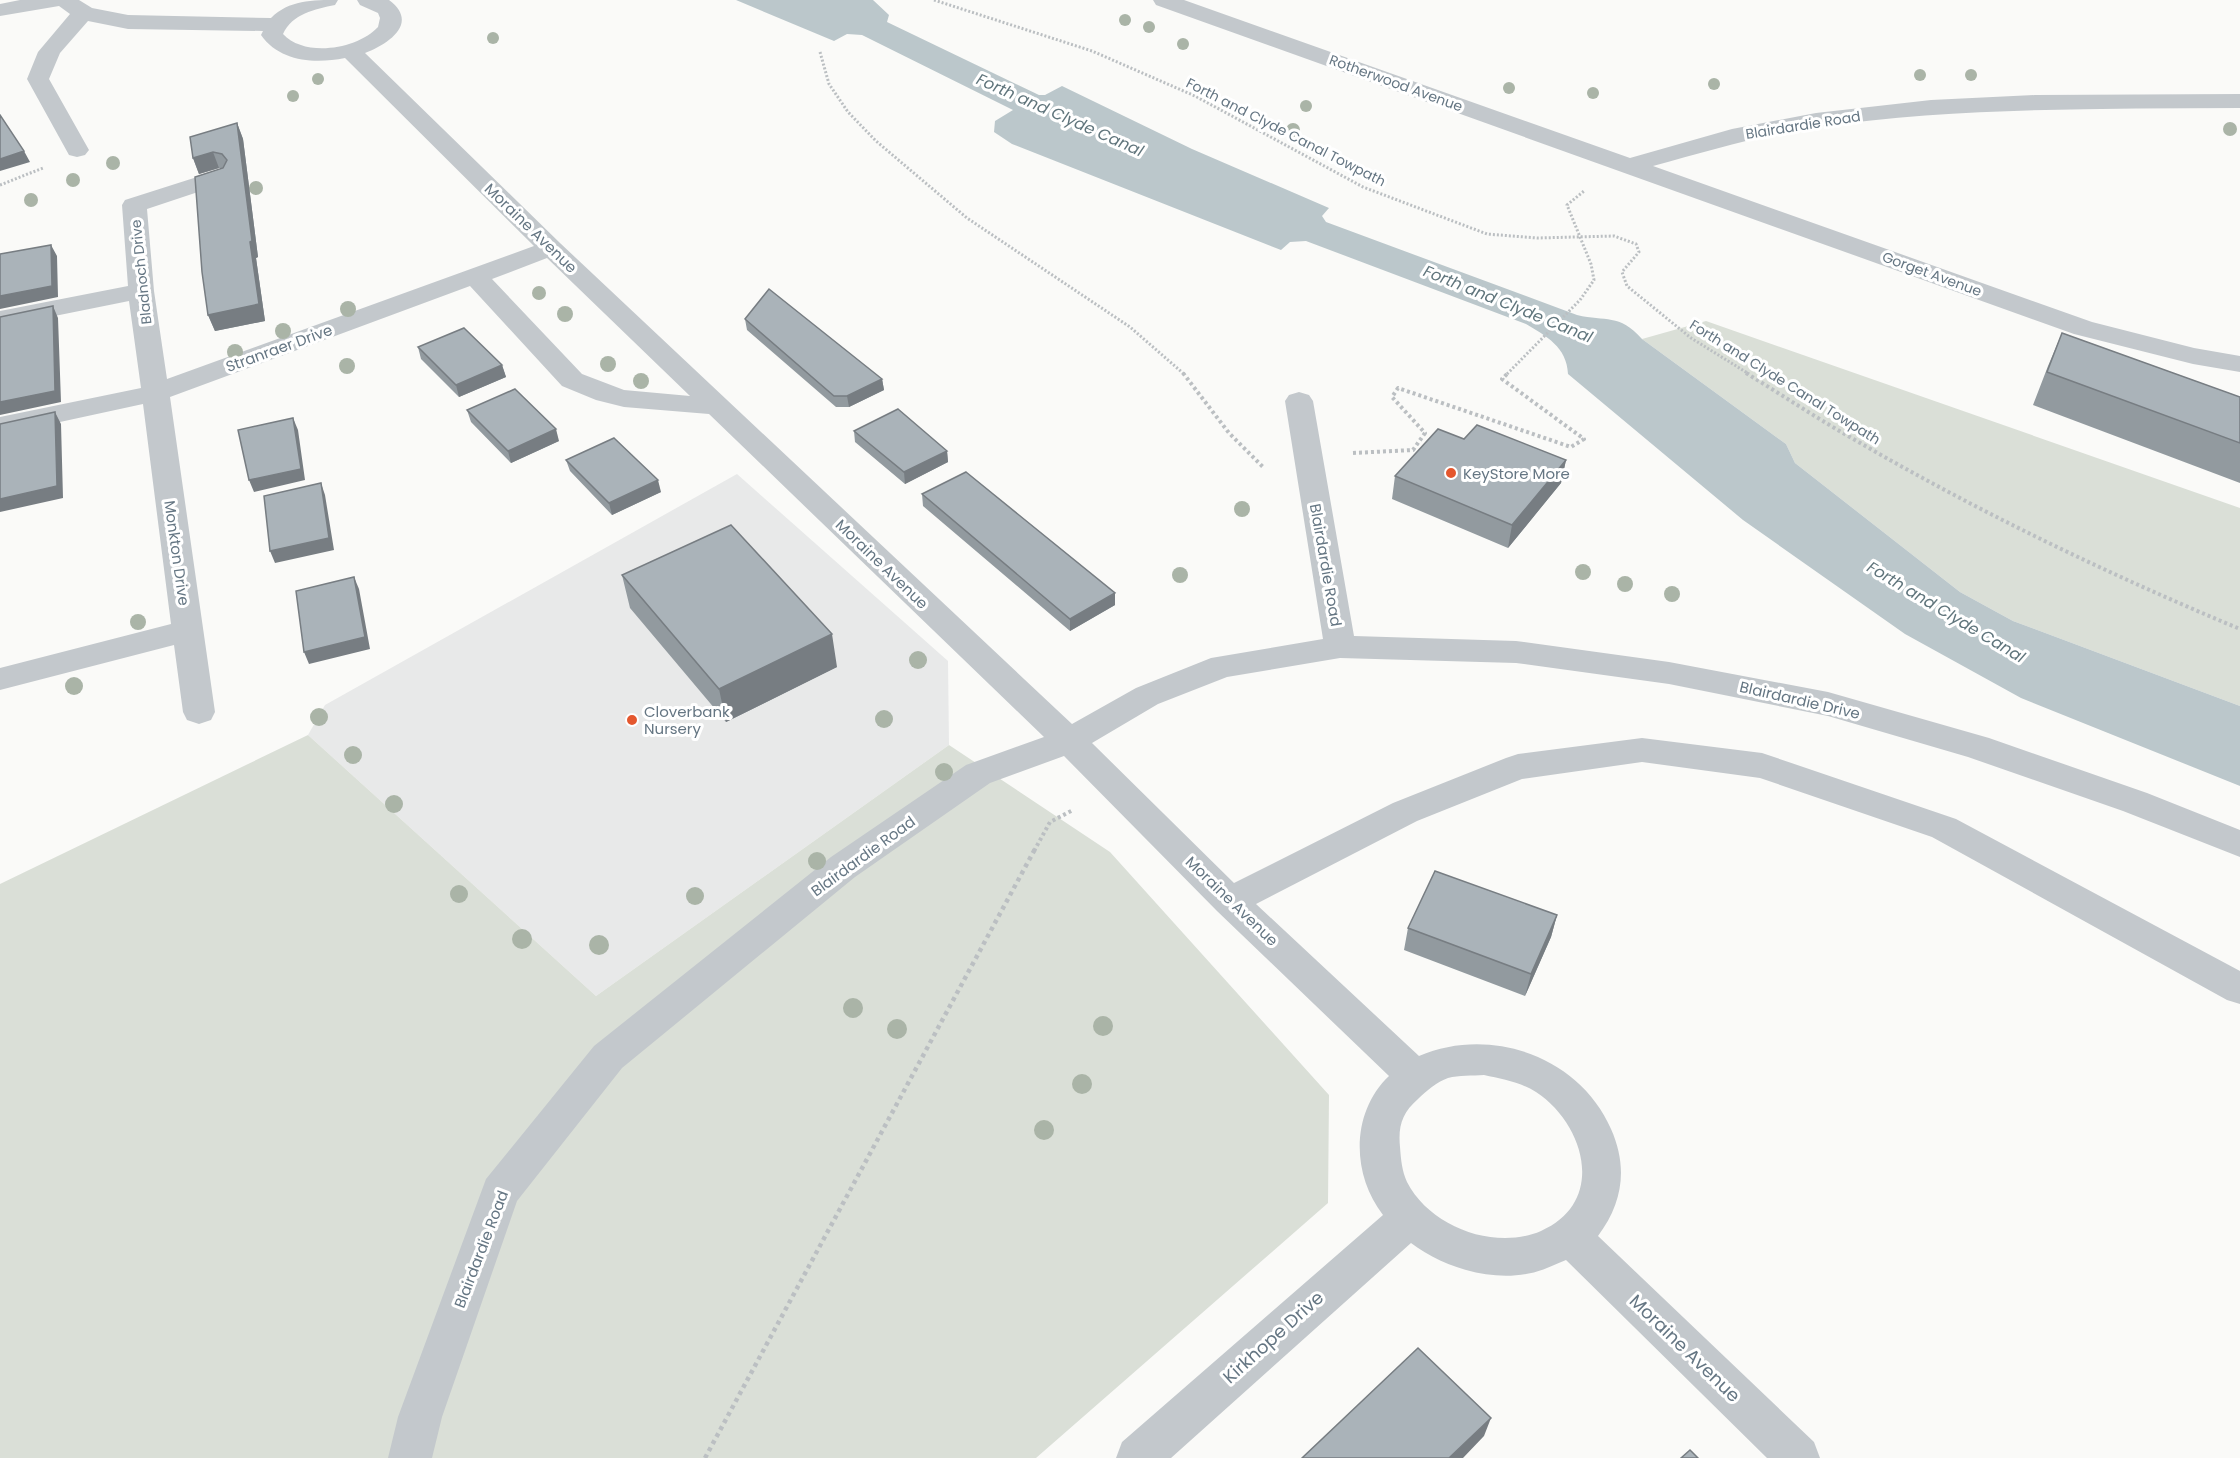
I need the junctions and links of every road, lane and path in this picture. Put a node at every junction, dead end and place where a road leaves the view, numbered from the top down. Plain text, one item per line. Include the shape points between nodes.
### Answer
1 (57, 0) edge
2 (64, 0) edge
3 (327, 0) edge
4 (368, 0) edge
5 (934, 0) edge
6 (1164, 0) edge
7 (0, 10) edge
8 (84, 13) junction
9 (275, 25) junction
10 (350, 50) junction
11 (820, 52) dead end
12 (2240, 101) edge
13 (77, 150) dead end
14 (1629, 166) junction
15 (219, 177) edge
16 (1579, 237) junction
17 (551, 248) junction
18 (475, 276) junction
19 (141, 291) junction
20 (0, 319) edge
21 (2240, 364) edge
22 (155, 393) junction
23 (1299, 401) dead end
24 (716, 406) junction
25 (0, 426) edge
26 (1308, 456) junction
27 (1318, 514) junction
28 (2240, 629) edge
29 (187, 631) junction
30 (1340, 648) junction
31 (0, 679) edge
32 (199, 712) dead end
33 (1069, 741) junction
34 (1050, 822) dead end
35 (2240, 844) edge
36 (1230, 901) junction
37 (2240, 989) edge
38 (1415, 1076) junction
39 (1409, 1218) junction
40 (1571, 1237) junction
41 (410, 1458) edge
42 (705, 1458) edge
43 (1138, 1458) edge
44 (1798, 1458) edge

1 - 7 street
2 - 8 street
3 - 9 street via 298,8
4 - 10 street via 386,7 392,15 391,24 369,43
5 - 16 path, Forth and Clyde Canal Towpath via 1092,51 1195,96 1363,187 1487,234
6 - 14 street, Rotherwood Avenue
8 - 9 street via 128,22
8 - 13 street via 71,24 39,69 38,79
9 - 10 street via 272,35 277,44 289,51 328,54
10 - 17 street, Moraine Avenue
11 - 27 path via 829,84 848,112 876,141 967,218 1130,327 1183,373 1229,434 1291,495
12 - 14 street, Blairdardie Road via 1931,107 1816,120 1743,134
14 - 16 path via 1602,175 1567,205
14 - 21 street, Gorget Avenue via 2083,328
15 - 19 street, Bladnoch Drive via 134,205
16 - 26 path via 1594,280 1580,300 1502,379 1584,439 1571,447 1398,388 1392,397 1425,433 1413,450
16 - 28 path, Forth and Clyde Canal Towpath via 1614,236 1636,244 1639,252 1622,272 1627,286 1691,338 1854,440 2011,525 2153,593
17 - 18 street, Stranraer Drive
17 - 24 street, Moraine Avenue
18 - 22 street, Stranraer Drive
18 - 24 street via 572,380 590,390 627,399
19 - 20 street
19 - 22 street, Bladnoch Drive
22 - 25 street, Stranraer Drive
22 - 29 street, Monkton Drive
23 - 26 street, Blairdardie Road
24 - 33 street, Moraine Avenue
26 - 27 street, Blairdardie Road
27 - 30 street, Blairdardie Road
29 - 31 street
29 - 32 street, Monkton Drive
30 - 33 street, Blairdardie Road via 1222,666 1147,696
30 - 35 street, Blairdardie Drive via 1516,652 1669,672 1828,704 1977,747 2135,802
33 - 36 street, Moraine Avenue
33 - 41 street, Blairdardie Road via 978,774 843,867 608,1057 500,1192 420,1417
34 - 42 path
36 - 37 street via 1405,812 1518,767 1642,750 1762,766 1944,828
36 - 38 street, Moraine Avenue
38 - 39 street via 1392,1097 1380,1125 1377,1157 1388,1189
38 - 40 street via 1448,1062 1484,1059 1522,1067 1556,1085 1584,1112 1600,1144 1604,1179 1595,1211
39 - 40 street via 1438,1240 1472,1254 1508,1258 1542,1252
39 - 43 street, Kirkhope Drive
40 - 44 street, Moraine Avenue

